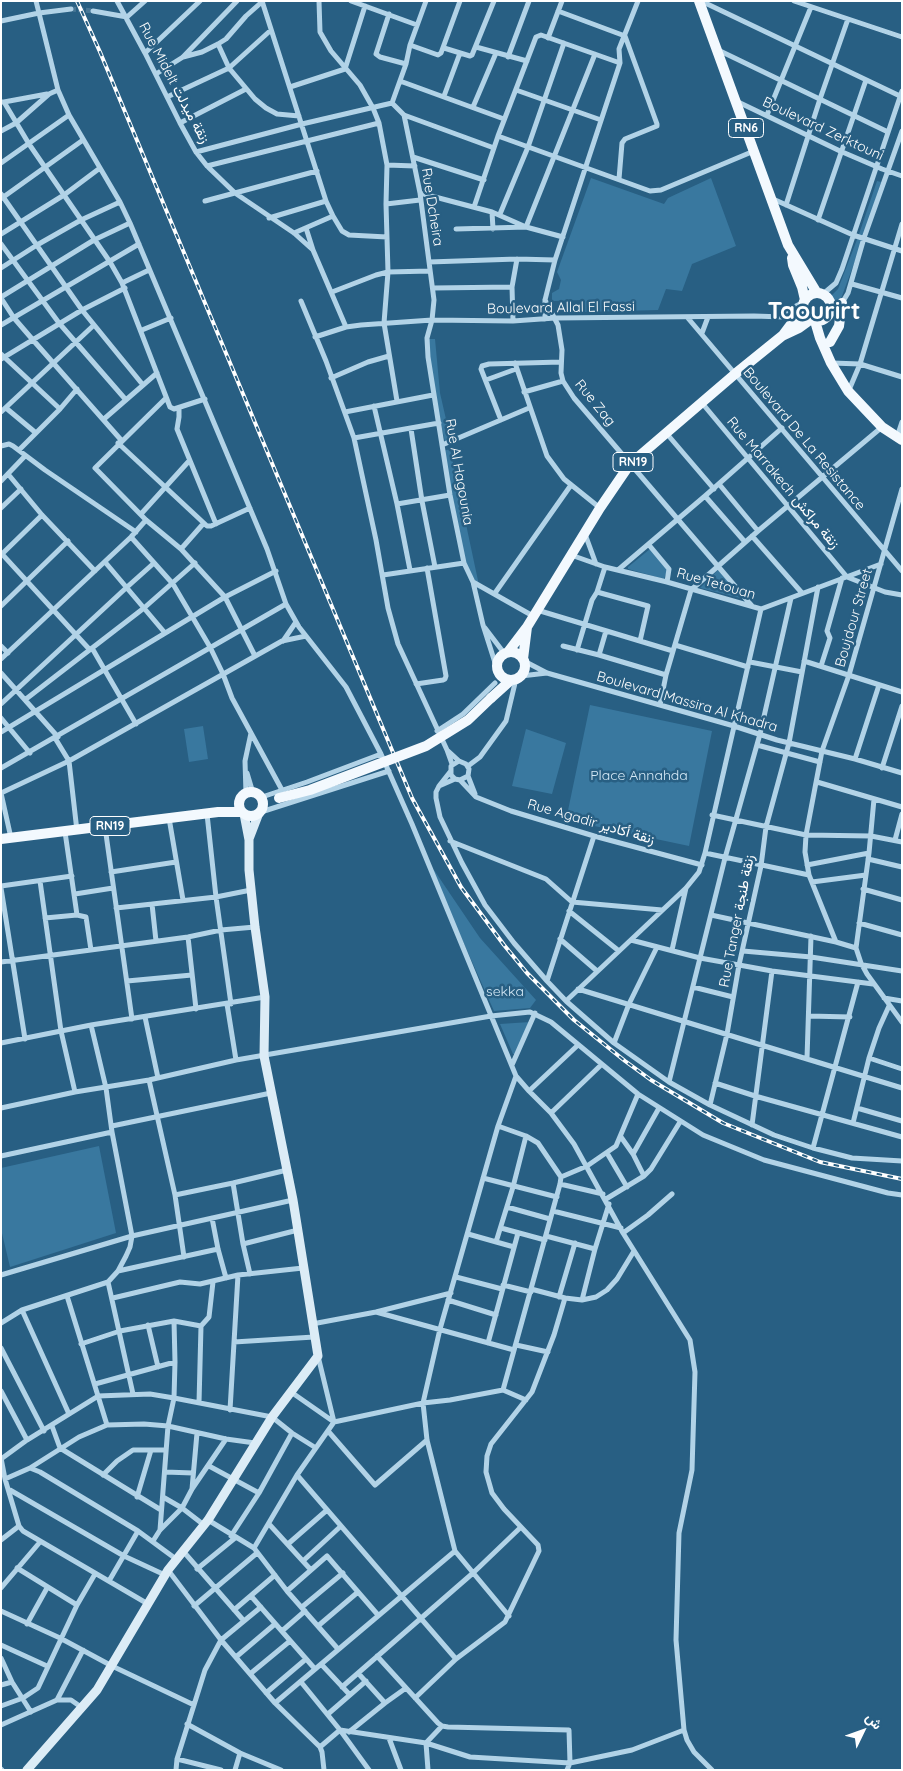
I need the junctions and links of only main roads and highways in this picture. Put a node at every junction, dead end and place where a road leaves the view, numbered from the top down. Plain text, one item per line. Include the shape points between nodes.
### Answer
1 (700, 1) edge
2 (792, 254) junction
3 (820, 293) junction
4 (842, 303) road end
5 (807, 311) junction
6 (829, 314) junction
7 (828, 346) junction
8 (899, 439) edge
9 (527, 627) junction
10 (506, 653) junction
11 (524, 660) junction
12 (497, 675) junction
13 (516, 679) junction
14 (493, 696) junction
15 (262, 795) junction
16 (261, 811) junction
17 (218, 812) junction
18 (243, 813) junction
19 (6, 839) edge
20 (249, 840) junction
21 (27, 1770) edge

1 - 2 main road, RN6
2 - 3 main road, RN6
2 - 5 main road, RN6 via 792,265
3 - 5 main road via 808,296
3 - 6 main road, RN6 via 832,304
4 - 7 main road via 839,326
5 - 6 main road
5 - 7 main road, RN6 via 820,338
5 - 9 main road, RN19 via 782,336 630,464
6 - 7 main road, RN6
7 - 8 main road, RN6 via 831,363 848,391 882,427
9 - 10 main road, RN19
9 - 11 main road, RN19
10 - 11 main road via 518,654
10 - 12 main road, RN19 via 498,660
11 - 13 main road, RN19 via 525,669
12 - 13 main road via 506,680
12 - 14 main road, RN19
13 - 14 main road, RN19
14 - 15 main road, RN19, bridge via 462,724 426,746 310,790
15 - 16 main road, RN19
15 - 17 main road, RN19
15 - 18 main road via 239,804
16 - 18 main road, RN19 via 252,816
16 - 20 main road
17 - 18 main road, RN19
17 - 19 main road, RN19
18 - 20 main road
20 - 21 main road via 255,927 265,997 264,1056 288,1170 318,1356 272,1417 206,1522 166,1573 96,1690

